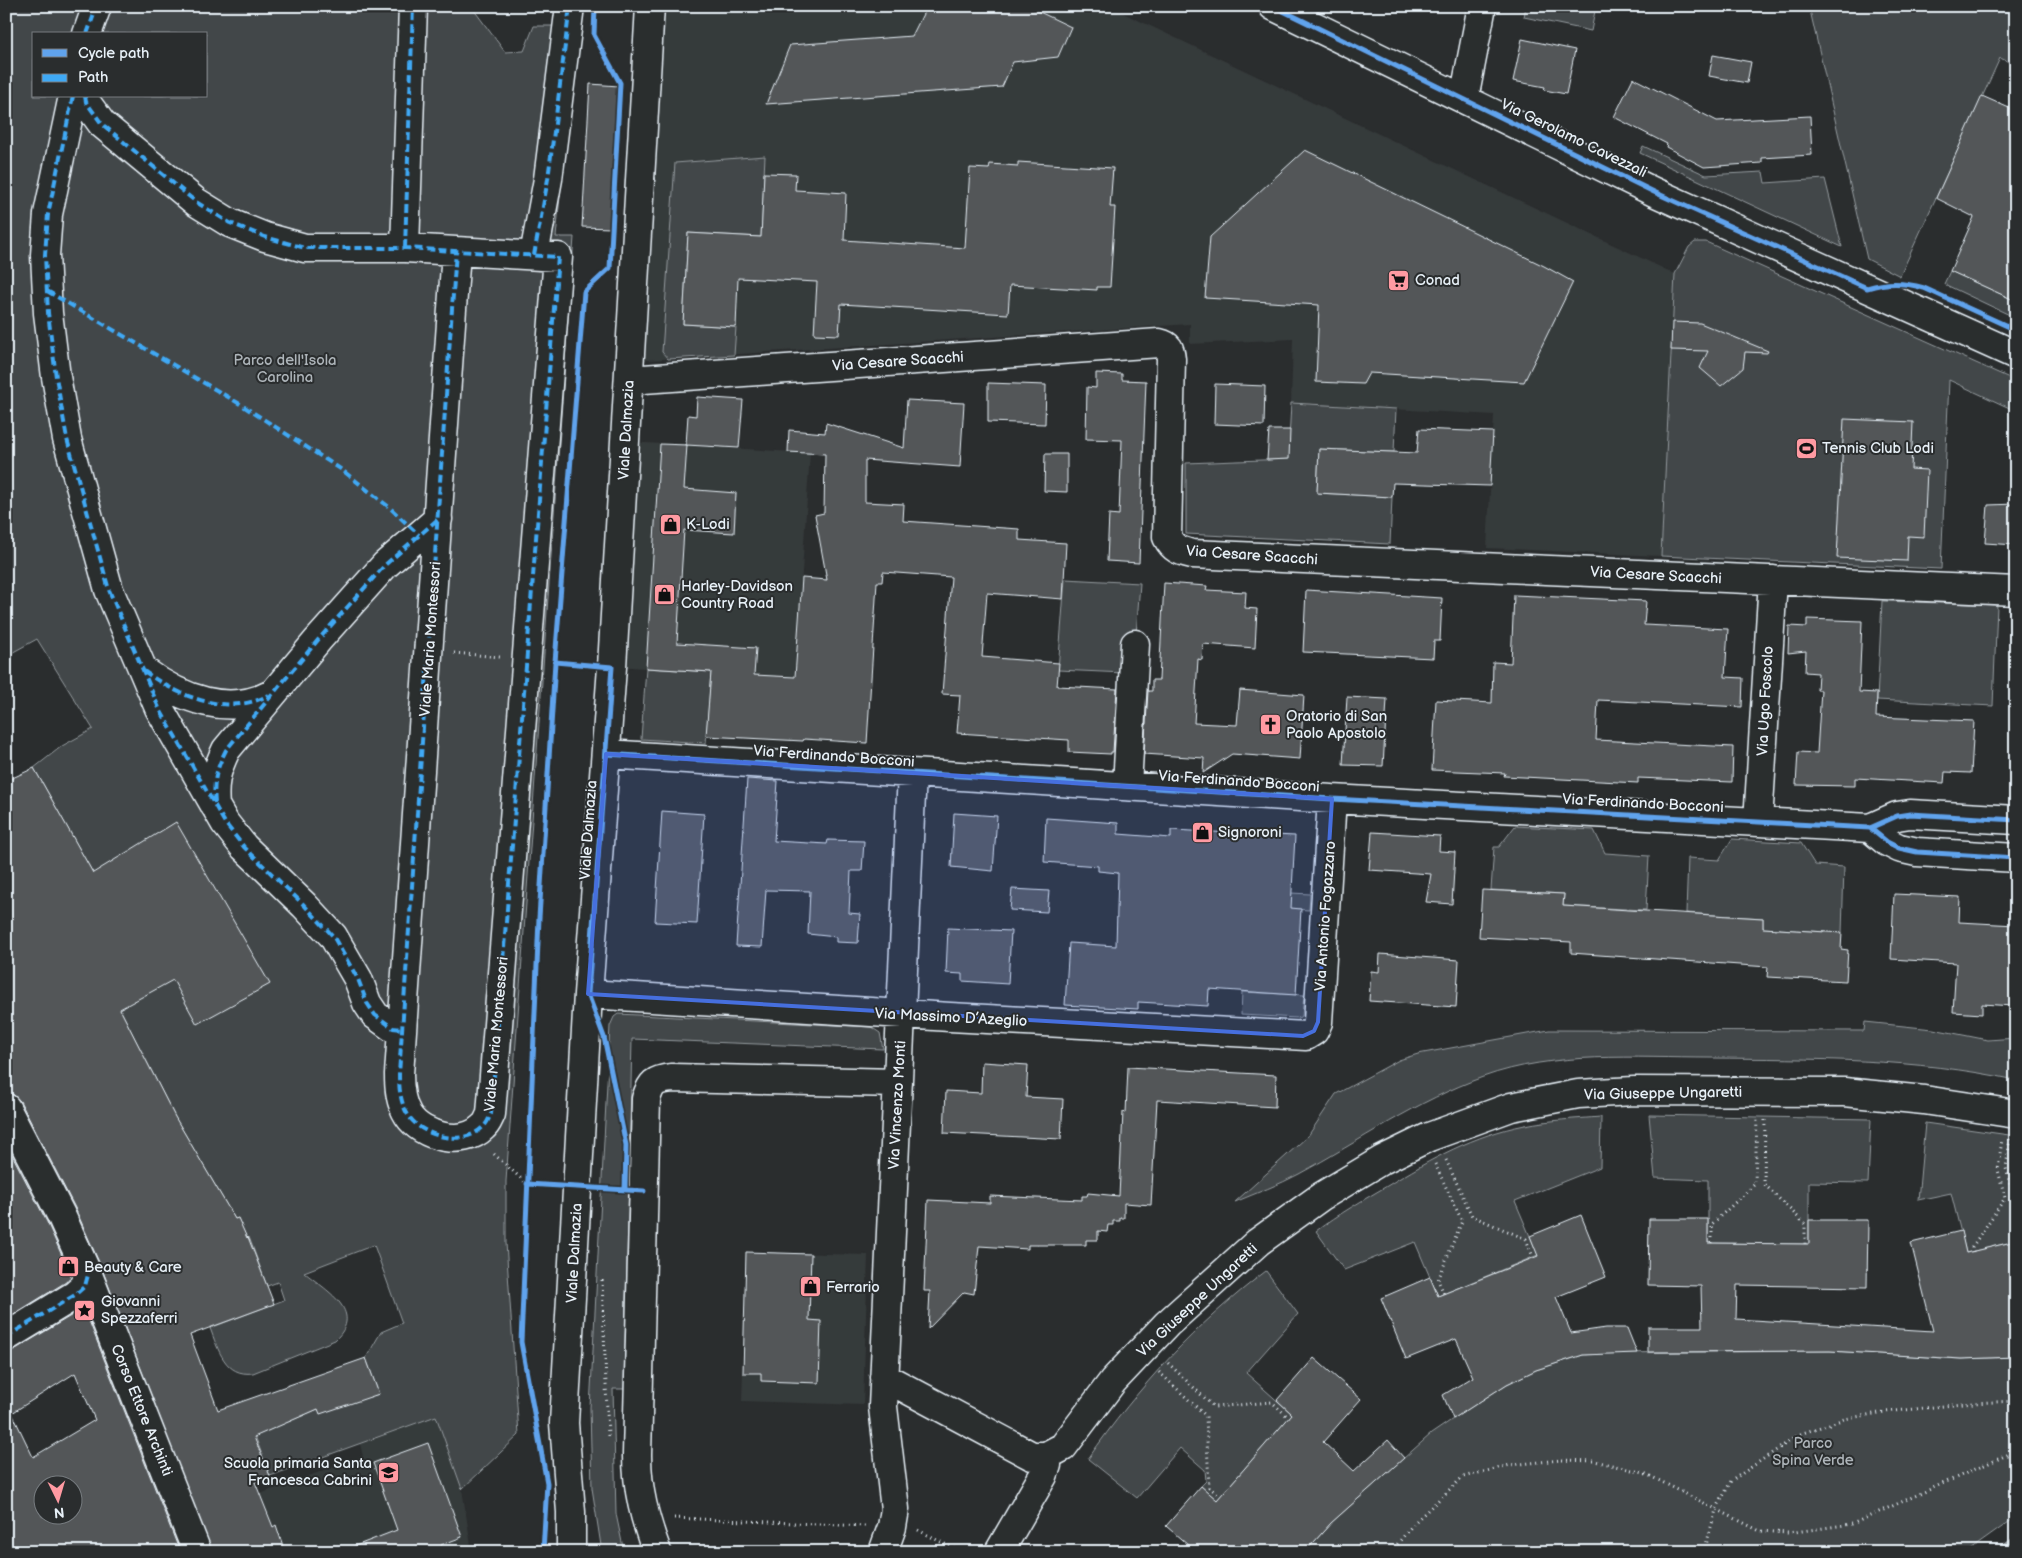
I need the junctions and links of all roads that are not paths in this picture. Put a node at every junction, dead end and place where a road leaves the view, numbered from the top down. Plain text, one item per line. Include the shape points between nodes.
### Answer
1 (97, 6) edge
2 (413, 6) edge
3 (570, 6) edge
4 (650, 6) edge
5 (1273, 6) edge
6 (1482, 6) edge
7 (88, 32) edge
8 (73, 98) edge
9 (85, 98) edge
10 (1464, 99) junction
11 (405, 248) junction
12 (456, 251) junction
13 (546, 256) junction
14 (2016, 355) edge
15 (629, 380) junction
16 (438, 519) junction
17 (1773, 580) junction
18 (2016, 591) edge
19 (1135, 644) dead end
20 (144, 671) junction
21 (274, 693) junction
22 (606, 754) junction
23 (912, 773) junction
24 (1127, 786) junction
25 (1332, 799) junction
26 (215, 806) junction
27 (2016, 820) edge
28 (1758, 822) junction
29 (1870, 828) junction
30 (2016, 858) edge
31 (588, 994) junction
32 (901, 1014) junction
33 (402, 1028) junction
34 (1314, 1032) joint
35 (898, 1083) junction
36 (6, 1108) edge
37 (2015, 1114) edge
38 (88, 1275) junction
39 (6, 1336) edge
40 (884, 1377) junction
41 (1046, 1456) junction
42 (570, 1512) junction
43 (887, 1540) edge
44 (197, 1552) edge
45 (571, 1552) edge
46 (580, 1552) edge
47 (657, 1552) edge
48 (999, 1552) edge

1 - 7 street
2 - 11 street
3 - 13 street, Viale Maria Montessori via 548,179
4 - 15 street, Viale Dalmazia
5 - 10 street, Via Gerolamo Cavezzali
6 - 10 street
8 - 20 street via 48,214 45,255 48,313 67,439 109,590
9 - 11 street via 102,124 196,202 230,223 305,248
10 - 14 street, Via Gerolamo Cavezzali via 1654,192
11 - 12 street
12 - 13 street
12 - 16 street, Viale Maria Montessori
13 - 33 street, Viale Maria Montessori via 526,659 491,1114 484,1127 471,1135 455,1138 435,1135 418,1127 408,1115 400,1099
15 - 17 street, Via Cesare Scacchi via 1166,344 1171,359 1167,531 1172,546 1180,551
15 - 22 street, Viale Dalmazia
16 - 21 street via 384,565
16 - 33 street, Viale Maria Montessori
17 - 18 street, Via Cesare Scacchi
17 - 28 street, Via Ugo Foscolo
19 - 24 street
20 - 21 street via 177,692 225,705 259,701
20 - 26 street via 159,708
21 - 26 street via 226,750 217,768
22 - 23 street, Via Ferdinando Bocconi
22 - 31 street, Viale Dalmazia
23 - 24 street, Via Ferdinando Bocconi
23 - 32 street, Via Vincenzo Monti
24 - 25 street, Via Ferdinando Bocconi
25 - 28 street, Via Ferdinando Bocconi
25 - 34 street, Via Antonio Fogazzaro via 1318,1022
26 - 33 street via 244,847 333,936 375,1015 394,1028
27 - 29 street, Via Ferdinando Bocconi via 1910,814
28 - 29 street, Via Ferdinando Bocconi
29 - 30 street via 1887,842 1917,852
31 - 32 street, Via Massimo D’Azeglio
31 - 42 street, Viale Dalmazia via 564,1423
32 - 34 street, Via Massimo D’Azeglio via 1303,1036
32 - 35 street, Via Vincenzo Monti
35 - 40 street, Via Vincenzo Monti
35 - 47 street via 672,1078 659,1080 650,1086 645,1129 637,1478
36 - 38 street, Corso Ettore Archinti
37 - 41 street, Via Giuseppe Ungaretti via 1844,1092 1634,1091 1578,1094 1510,1107 1429,1137 1382,1160 1322,1196 1258,1242 1157,1335 1114,1381 1063,1447
38 - 39 street via 85,1286 75,1295
38 - 44 street, Corso Ettore Archinti
40 - 41 street via 1032,1456
40 - 43 street, Via Vincenzo Monti via 883,1407 894,1498
41 - 48 street via 1043,1476
42 - 45 street, Viale Dalmazia
42 - 46 street, Viale Dalmazia

